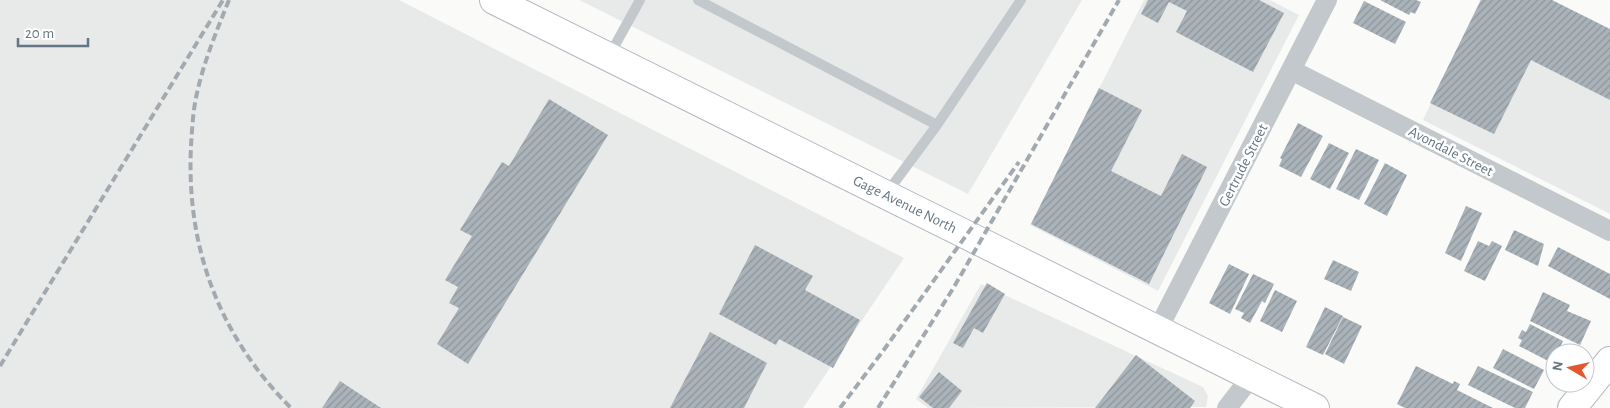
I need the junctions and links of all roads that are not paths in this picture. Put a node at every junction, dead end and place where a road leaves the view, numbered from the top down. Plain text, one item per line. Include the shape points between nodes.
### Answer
1 (494, 0) edge
2 (640, 0) edge
3 (698, 0) edge
4 (1021, 0) edge
5 (1327, 0) edge
6 (608, 56) junction
7 (1291, 70) junction
8 (937, 125) junction
9 (886, 194) junction
10 (1610, 231) edge
11 (1158, 329) junction
12 (1610, 362) edge
13 (1252, 377) junction
14 (1228, 408) edge
15 (1315, 408) edge
16 (1572, 408) edge

1 - 6 main road, Gage Avenue North
2 - 6 lane
3 - 8 lane
4 - 8 lane
5 - 7 street, Gertrude Street
6 - 9 main road, Gage Avenue North
7 - 10 street, Avondale Street
7 - 11 street, Gertrude Street
8 - 9 lane
9 - 11 main road, Gage Avenue North
11 - 13 main road, Gage Avenue North
12 - 16 main road
13 - 14 street
13 - 15 main road, Gage Avenue North

